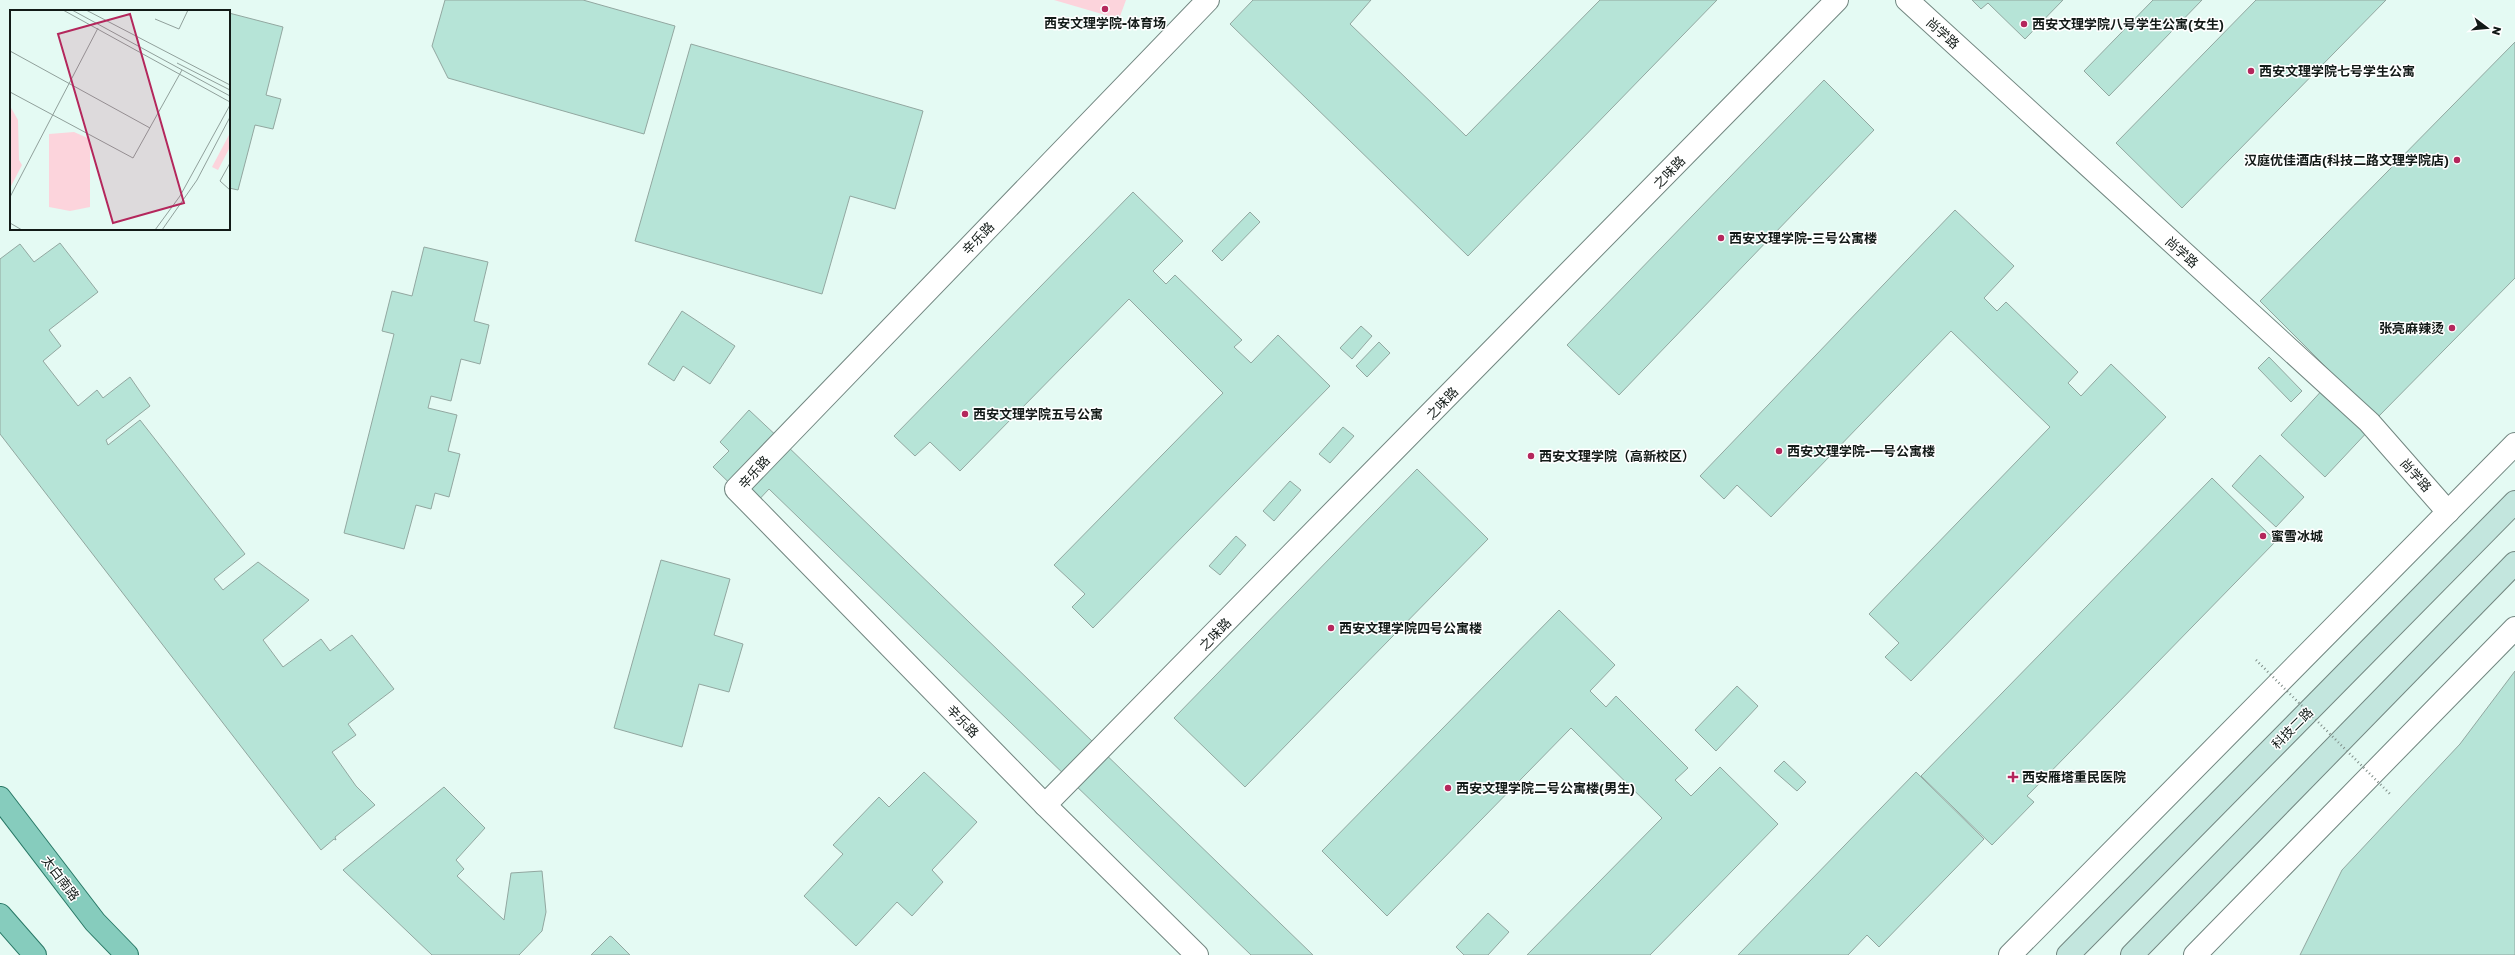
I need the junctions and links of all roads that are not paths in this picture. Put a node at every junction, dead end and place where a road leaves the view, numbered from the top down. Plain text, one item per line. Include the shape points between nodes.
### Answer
1 (1208, 0) edge
2 (1837, 0) edge
3 (1906, 0) edge
4 (2515, 444) edge
5 (2515, 502) edge
6 (2448, 512) junction
7 (2515, 563) edge
8 (2515, 628) edge
9 (0, 798) edge
10 (1045, 805) junction
11 (0, 915) edge
12 (35, 955) edge
13 (127, 955) edge
14 (1197, 955) edge
15 (2010, 955) edge
16 (2068, 955) edge
17 (2132, 955) edge
18 (2195, 955) edge

1 - 10 street, 辛乐路 via 736,489
2 - 10 street, 之味路
3 - 6 street, 尚学路 via 2369,422
4 - 6 street
5 - 16 main road, 科技二路
6 - 15 street
7 - 17 main road
8 - 18 street
9 - 13 main road, 太白南路 via 95,922
10 - 14 street, 辛乐路
11 - 12 main road

